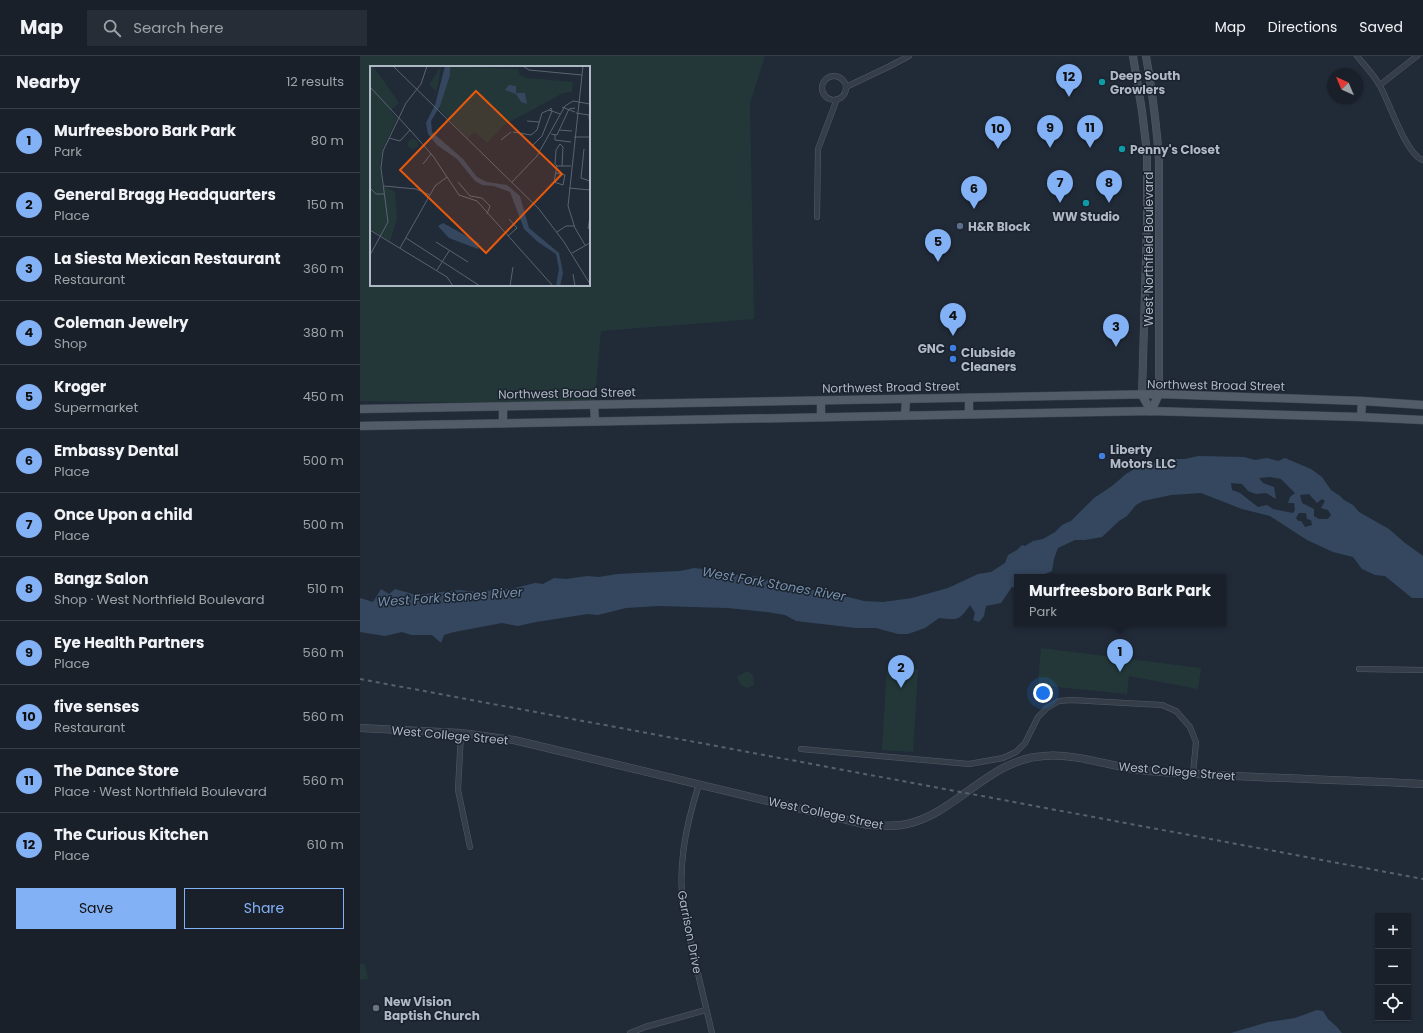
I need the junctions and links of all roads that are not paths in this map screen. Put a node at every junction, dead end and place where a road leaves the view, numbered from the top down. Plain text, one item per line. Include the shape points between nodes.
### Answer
1 (909, 56) edge
2 (1133, 56) edge
3 (1146, 56) edge
4 (1357, 56) edge
5 (1417, 56) edge
6 (1380, 85) junction
7 (846, 87) junction
8 (837, 99) junction
9 (1423, 160) edge
10 (817, 216) dead end
11 (1159, 394) junction
12 (1142, 395) junction
13 (969, 398) junction
14 (906, 399) junction
15 (820, 401) junction
16 (1362, 401) junction
17 (594, 405) junction
18 (1423, 405) edge
19 (503, 406) junction
20 (360, 409) edge
21 (1151, 411) junction
22 (969, 414) junction
23 (905, 416) junction
24 (821, 417) junction
25 (1361, 417) junction
26 (1423, 420) edge
27 (595, 422) junction
28 (503, 423) junction
29 (360, 426) edge
30 (1359, 669) dead end
31 (1423, 670) edge
32 (360, 728) edge
33 (461, 733) junction
34 (801, 749) dead end
35 (1193, 774) junction
36 (700, 784) junction
37 (1423, 784) edge
38 (470, 847) dead end
39 (706, 1010) junction
40 (630, 1033) edge
41 (712, 1033) edge

1 - 7 street
2 - 12 main road, West Northfield Boulevard via 1147,153
3 - 11 main road, West Northfield Boulevard via 1159,155
4 - 6 street
5 - 6 street
6 - 9 street via 1411,150
7 - 8 street via 843,95
7 - 8 street via 844,81 837,76 830,77 824,82 822,89 826,96 833,100
8 - 10 street via 818,149
11 - 12 main road, Northwest Broad Street
11 - 16 main road, Northwest Broad Street
11 - 21 main road
12 - 13 main road, Northwest Broad Street
12 - 21 main road
13 - 14 main road, Northwest Broad Street
13 - 22 main road
14 - 15 main road, Northwest Broad Street
14 - 23 main road
15 - 17 main road, Northwest Broad Street
15 - 24 main road
16 - 18 main road, Northwest Broad Street
16 - 25 main road
17 - 19 main road, Northwest Broad Street
17 - 27 main road
19 - 20 main road, Northwest Broad Street
19 - 28 main road
21 - 22 main road
21 - 25 main road
22 - 23 main road
23 - 24 main road
24 - 27 main road
25 - 26 main road
27 - 28 main road
28 - 29 main road
30 - 31 street
32 - 33 street, West College Street
33 - 36 street, West College Street via 514,740
33 - 38 street via 458,790
34 - 35 street via 969,764 1003,758 1016,752 1025,742 1038,717 1059,701 1162,705 1176,711 1190,727 1196,742
35 - 36 street, West College Street via 1146,770 1062,756 1024,759 988,776 924,819 891,827 868,825
35 - 37 street, West College Street
36 - 39 street, Garrison Drive via 682,850 681,895
39 - 40 street
39 - 41 street, Garrison Drive

